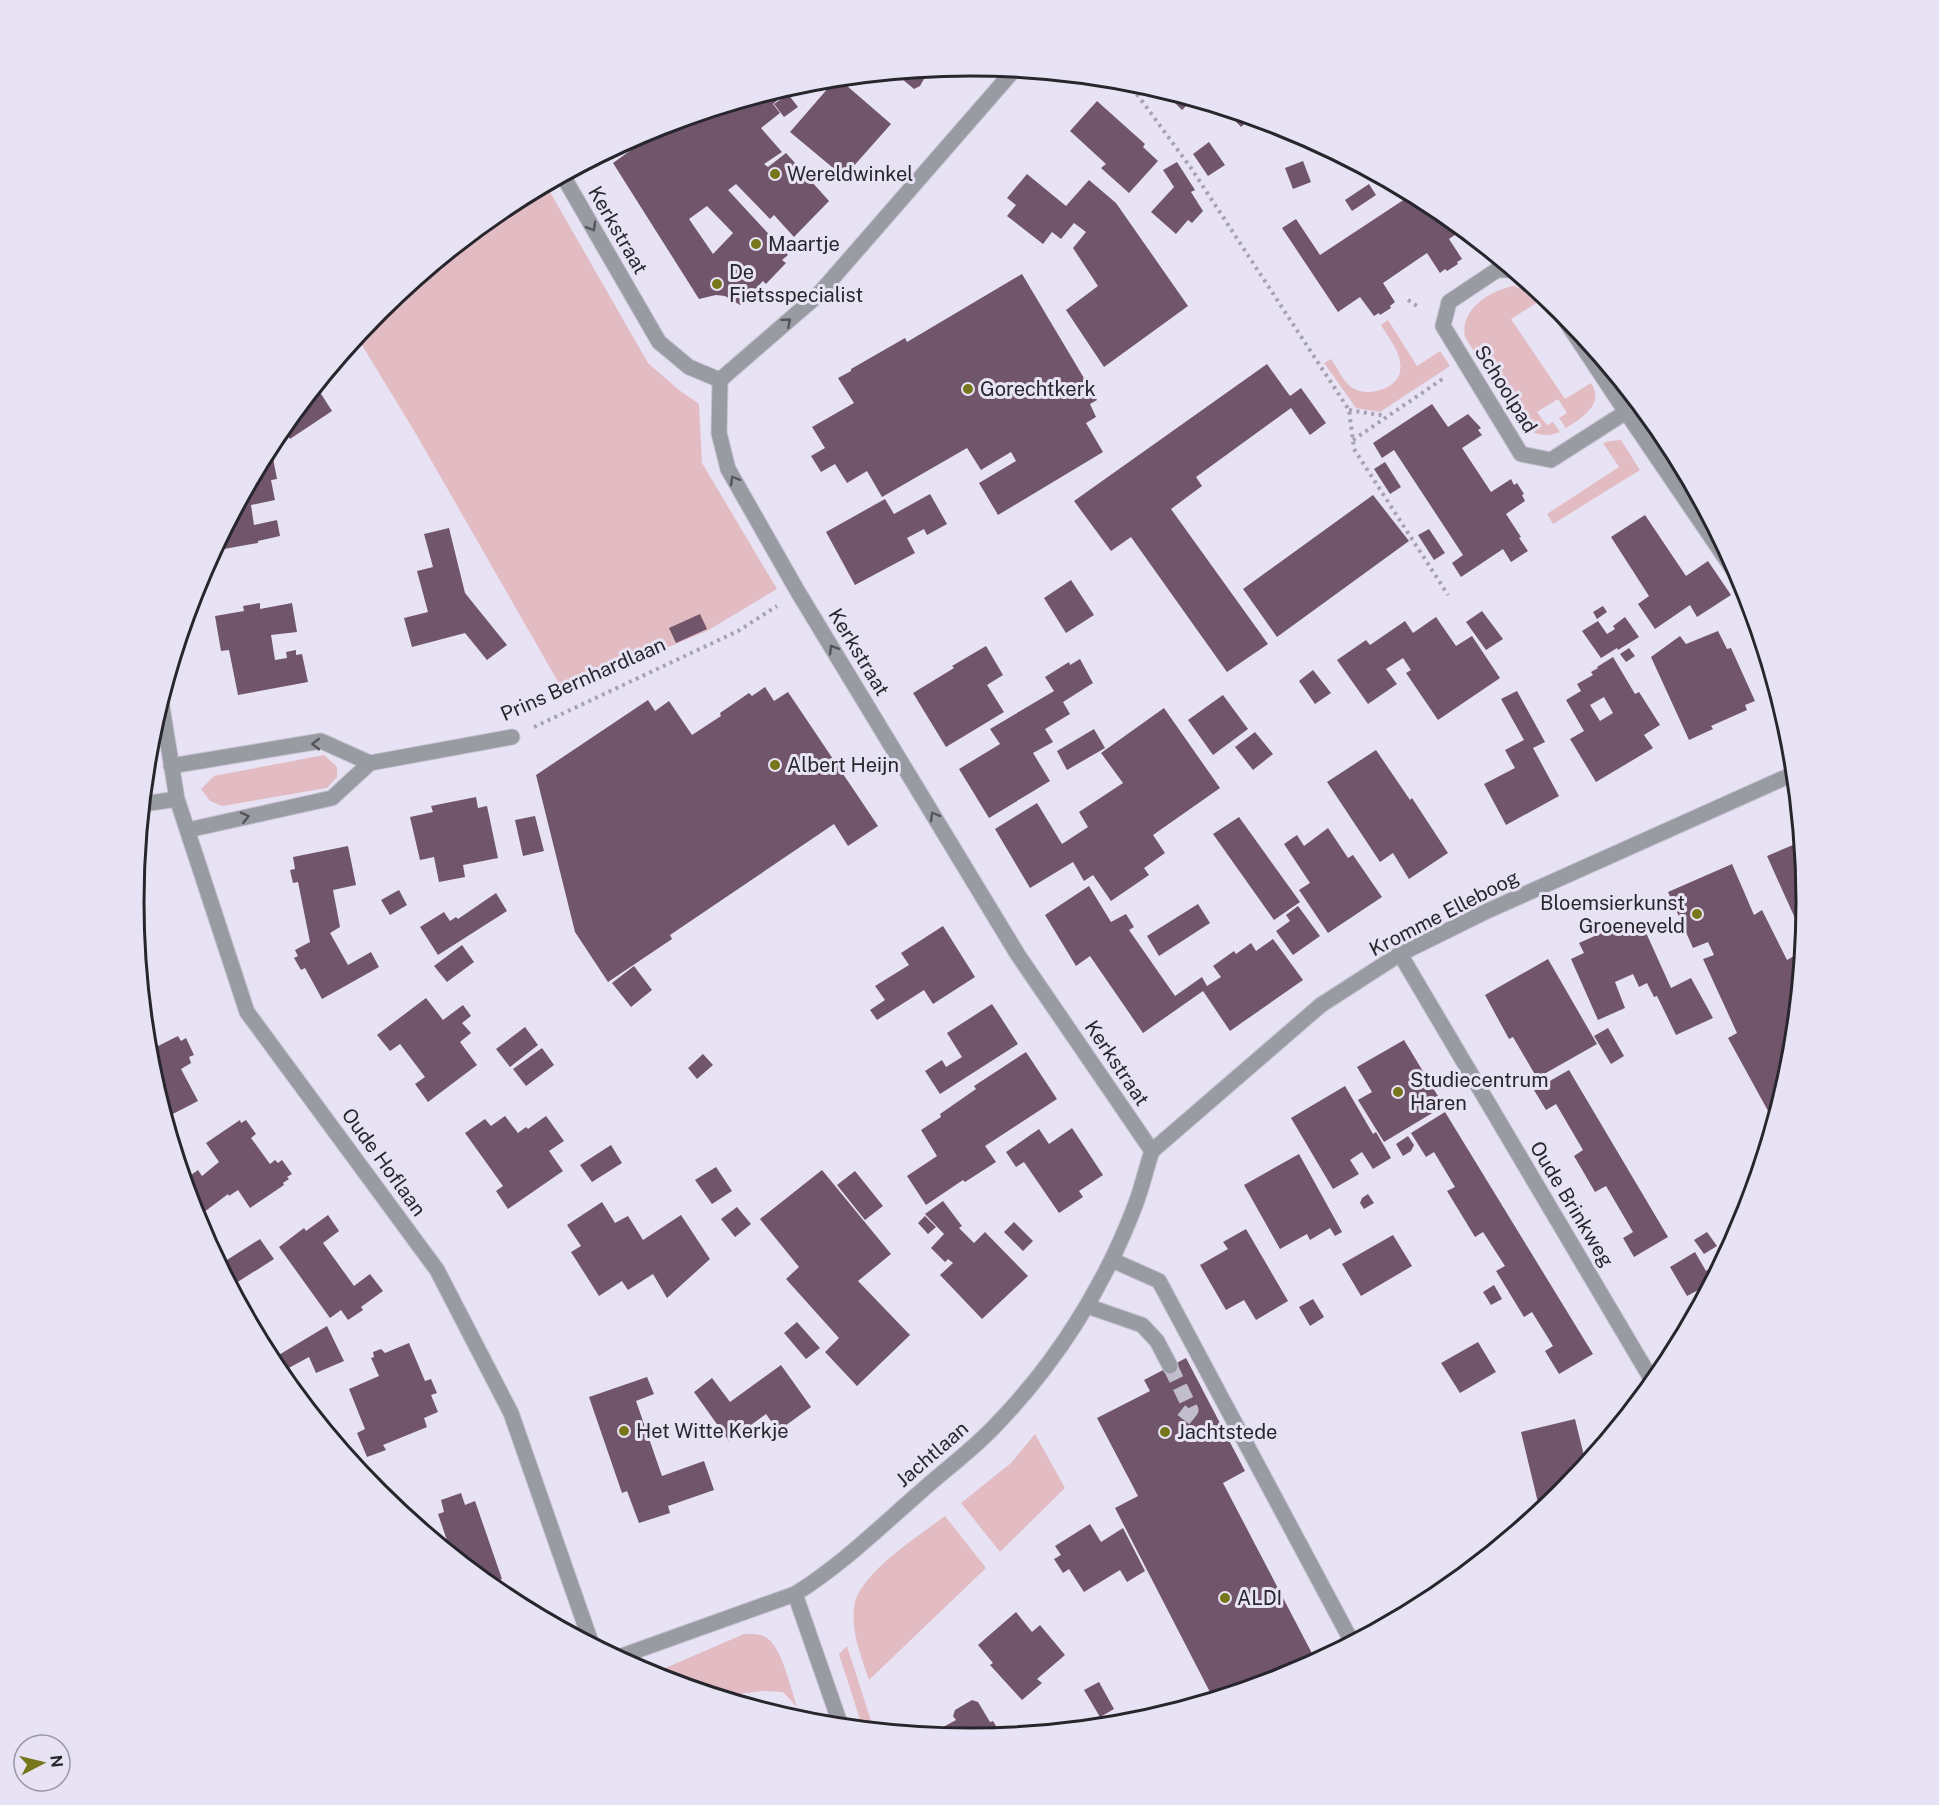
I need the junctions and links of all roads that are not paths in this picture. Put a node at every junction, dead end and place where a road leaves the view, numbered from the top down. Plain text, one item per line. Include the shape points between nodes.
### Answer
1 (1008, 77) edge
2 (566, 182) edge
3 (1500, 270) edge
4 (1588, 355) edge
5 (720, 380) junction
6 (1626, 412) junction
7 (1706, 530) edge
8 (164, 723) edge
9 (512, 737) road end
10 (370, 763) junction
11 (171, 766) junction
12 (1785, 777) edge
13 (177, 799) junction
14 (150, 803) edge
15 (188, 830) junction
16 (1400, 954) junction
17 (1152, 1151) junction
18 (1112, 1260) junction
19 (1087, 1306) junction
20 (1170, 1366) tunnel mouth
21 (1648, 1373) edge
22 (795, 1594) junction
23 (588, 1635) edge
24 (1349, 1636) edge
25 (627, 1654) edge
26 (838, 1717) edge

5 -> 1 street via 818,295
2 -> 5 street, Kerkstraat via 659,342 689,367
3 - 6 street, Schoolpad via 1449,302 1443,326 1521,454 1551,460
4 - 6 street
17 -> 5 street, Kerkstraat via 1018,955 728,470 719,433
6 - 7 street
8 - 11 street, Oude Hoflaan
9 - 10 street, Prins Bernhardlaan
10 -> 11 street via 321,741
15 -> 10 street via 332,798
11 - 13 street, Oude Hoflaan
12 - 16 street, Kromme Elleboog
13 - 14 street
13 - 15 street, Oude Hoflaan
15 - 23 street, Oude Hoflaan via 247,1012 437,1270 511,1413
16 - 17 street, Kromme Elleboog via 1322,1005
16 - 21 street, Oude Brinkweg
17 - 18 street, Jachtlaan
18 - 19 street, Jachtlaan
18 - 24 street via 1159,1281
19 - 20 street via 1142,1324 1157,1341
19 - 22 street, Jachtlaan via 1032,1384 993,1428 857,1547
22 - 25 street, Jachtlaan
22 - 26 street

